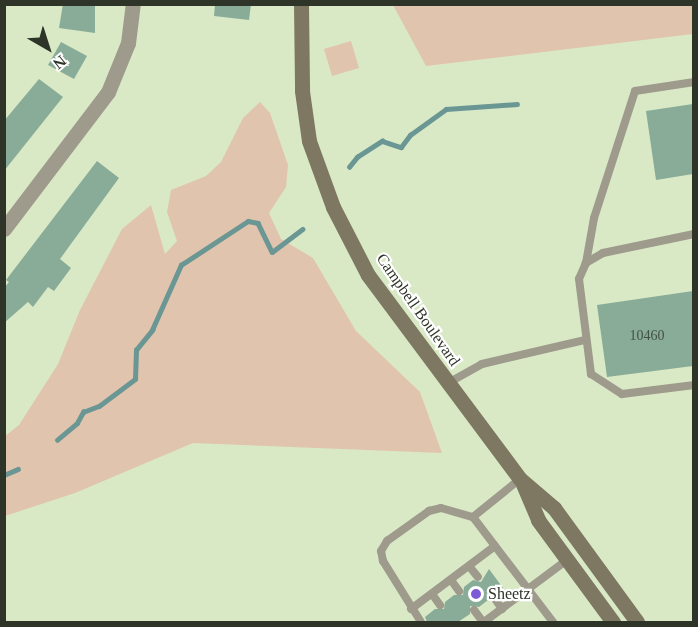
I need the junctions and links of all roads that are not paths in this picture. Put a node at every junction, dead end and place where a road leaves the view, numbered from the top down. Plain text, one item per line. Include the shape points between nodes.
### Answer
1 (133, 4) edge
2 (301, 4) edge
3 (693, 82) edge
4 (4, 230) edge
5 (693, 234) edge
6 (586, 262) junction
7 (584, 340) junction
8 (448, 383) junction
9 (693, 385) edge
10 (520, 479) junction
11 (473, 517) junction
12 (495, 546) junction
13 (567, 560) junction
14 (469, 566) junction
15 (478, 577) dead end
16 (451, 580) junction
17 (529, 589) junction
18 (459, 591) dead end
19 (432, 594) junction
20 (493, 596) dead end
21 (441, 605) dead end
22 (411, 609) junction
23 (502, 609) junction
24 (474, 610) dead end
25 (421, 622) edge
26 (484, 622) edge
27 (553, 622) edge
28 (613, 622) edge
29 (637, 622) edge

1 - 4 street via 128,43 108,92
2 - 8 street, Campbell Boulevard via 302,91 309,141 333,207 368,275
3 - 6 lane via 635,91 594,218
5 - 6 lane via 603,253
6 - 7 lane via 579,279
7 - 8 lane via 482,364
7 - 9 lane via 591,374 622,394
8 - 10 street, Campbell Boulevard
10 - 11 lane
10 - 13 street, Campbell Boulevard via 538,520
10 - 29 street, Campbell Boulevard via 554,508
11 - 12 lane
11 - 22 lane via 447,509 429,511 387,541 381,551 382,561
12 - 14 lane
12 - 17 lane
13 - 17 lane
13 - 28 street, Campbell Boulevard
14 - 15 lane
14 - 16 lane
16 - 18 lane
16 - 19 lane
17 - 23 lane
17 - 27 lane
19 - 21 lane
19 - 22 lane
20 - 23 lane
22 - 25 lane
23 - 26 lane
24 - 26 lane

